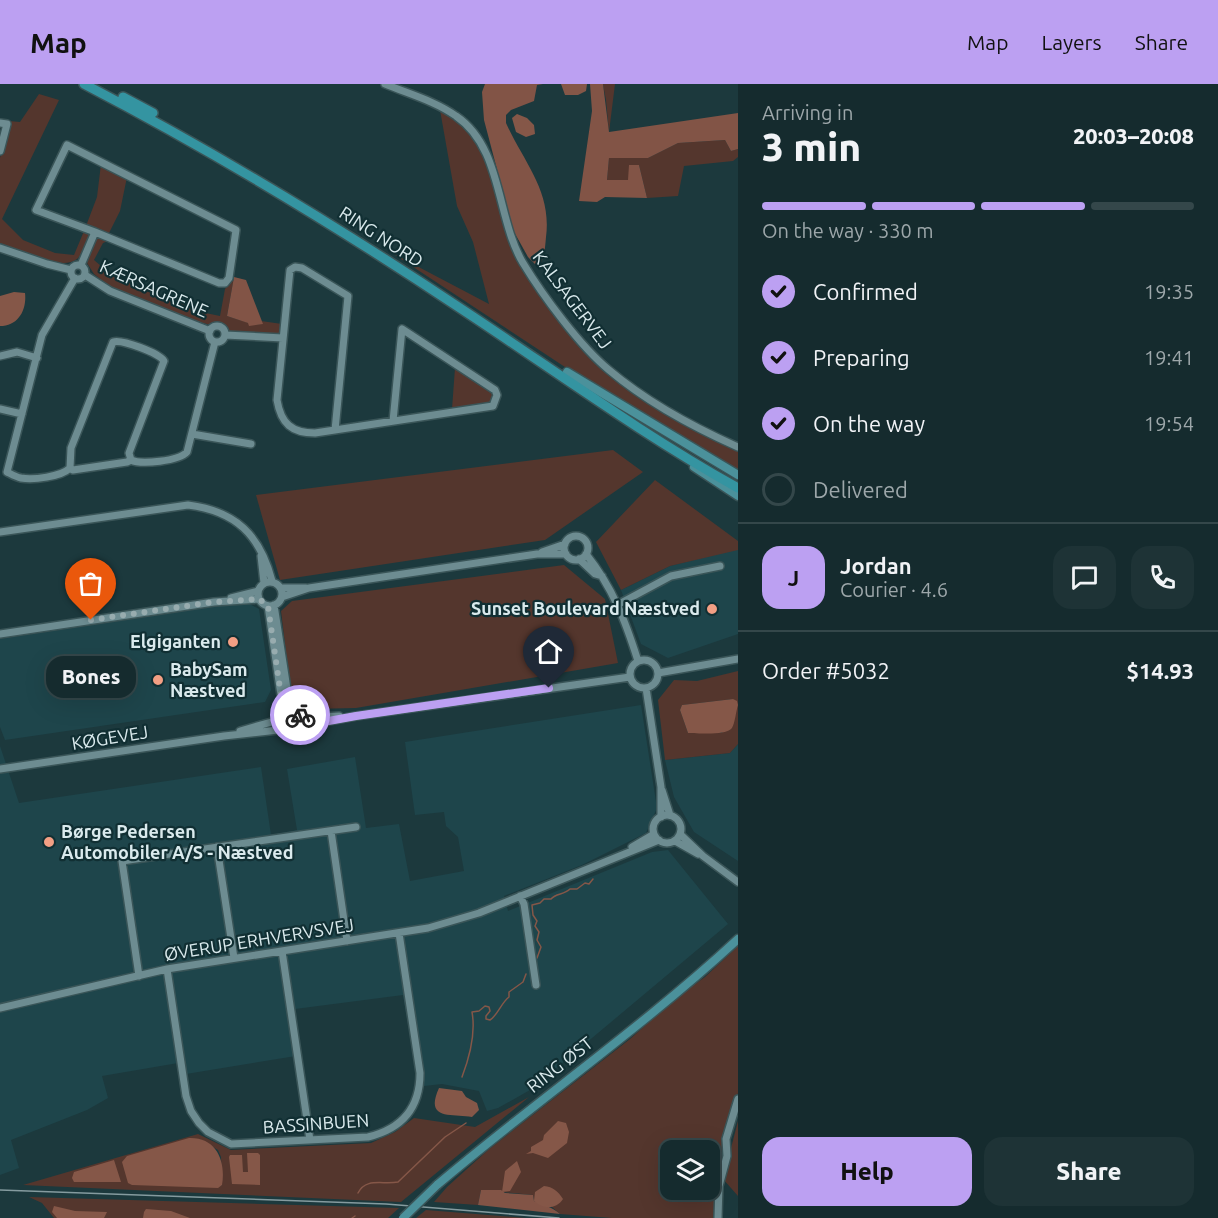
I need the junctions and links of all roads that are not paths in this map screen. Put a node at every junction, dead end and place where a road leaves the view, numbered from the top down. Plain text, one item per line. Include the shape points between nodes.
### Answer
1 (84, 84) edge
2 (98, 84) edge
3 (385, 84) edge
4 (0, 123) edge
5 (0, 152) edge
6 (95, 232) junction
7 (0, 248) edge
8 (81, 265) junction
9 (71, 270) junction
10 (85, 275) junction
11 (75, 278) junction
12 (210, 331) junction
13 (225, 335) junction
14 (283, 338) junction
15 (215, 342) junction
16 (0, 356) edge
17 (37, 358) junction
18 (567, 372) junction
19 (0, 410) edge
20 (22, 414) junction
21 (393, 421) junction
22 (335, 430) junction
23 (192, 434) junction
24 (651, 435) junction
25 (251, 444) dead end
26 (738, 447) edge
27 (131, 460) junction
28 (70, 468) junction
29 (3, 472) edge
30 (738, 475) edge
31 (738, 483) edge
32 (738, 488) edge
33 (738, 496) edge
34 (0, 532) edge
35 (565, 544) junction
36 (537, 554) junction
37 (566, 554) junction
38 (586, 554) junction
39 (579, 559) junction
40 (720, 566) dead end
41 (602, 576) junction
42 (268, 582) junction
43 (281, 588) junction
44 (309, 588) junction
45 (258, 595) junction
46 (282, 597) junction
47 (619, 604) junction
48 (271, 606) junction
49 (0, 634) edge
50 (738, 659) edge
51 (638, 662) junction
52 (658, 673) junction
53 (630, 677) junction
54 (646, 688) junction
55 (286, 708) junction
56 (275, 721) junction
57 (301, 722) junction
58 (278, 730) junction
59 (224, 736) junction
60 (0, 769) edge
61 (661, 787) junction
62 (670, 815) junction
63 (661, 817) junction
64 (356, 827) dead end
65 (331, 831) junction
66 (681, 834) junction
67 (656, 837) junction
68 (675, 841) junction
69 (217, 847) junction
70 (703, 856) junction
71 (738, 882) edge
72 (520, 896) junction
73 (399, 933) junction
74 (738, 939) edge
75 (347, 941) junction
76 (282, 951) junction
77 (234, 958) junction
78 (167, 969) junction
79 (139, 976) junction
80 (536, 985) dead end
81 (0, 1008) edge
82 (738, 1100) edge
83 (310, 1140) junction
84 (403, 1218) edge
85 (718, 1218) edge

1 - 24 highway, RING NORD via 204,148 311,212
2 - 18 highway via 254,170
3 - 26 street, KALSAGERVEJ via 437,105 471,129 490,163 510,235 522,261 593,356 655,403
4 - 5 street via 7,124
6 - 6 street via 219,283 229,278 236,230 67,145 36,210
6 - 8 street
7 - 9 street
8 - 9 street
8 - 10 street
9 - 11 street
10 - 11 street
10 - 12 street, KÆRSAGRENE via 110,291
11 - 17 street via 42,335
12 - 13 street via 220,327
12 - 15 street
13 - 14 street, KÆRSAGRENE
13 - 15 street
14 - 22 street via 277,400 282,418 296,431
14 - 22 street via 292,268 299,267 348,296
15 - 23 street
16 - 17 street via 17,352
17 - 20 street
18 - 30 main road
18 - 31 highway via 653,432
19 - 20 street
20 - 29 street
21 - 21 street via 493,406 497,395 402,329
21 - 22 street
23 - 25 street
23 - 27 street via 182,457 139,463
24 - 32 highway, RING NORD
24 - 33 main road
27 - 28 street
27 - 28 street via 130,450 164,361 158,355 117,341 111,346 71,448
28 - 29 street via 62,474 29,478
34 - 42 street via 202,506 231,517 242,526 260,551
35 - 36 street
35 - 37 street
35 - 38 street via 573,536 581,537 587,545
36 - 37 street
36 - 44 street
37 - 39 street
38 - 39 street
38 - 41 street
39 - 41 street
40 - 47 street via 671,576
41 - 47 street
42 - 43 street
42 - 45 street
43 - 44 street
43 - 46 street
44 - 46 street
45 - 48 street
45 - 49 street
46 - 48 street
47 - 51 street
48 - 55 street
50 - 52 street
51 - 52 street via 652,663
51 - 53 street via 631,668
52 - 54 street via 655,683
53 - 54 street via 635,686
53 - 57 street
54 - 61 street
55 - 56 street via 278,712
55 - 57 street via 296,710
56 - 58 street
56 - 59 street, KØGEVEJ
57 - 58 street via 292,734
58 - 59 street, KØGEVEJ
59 - 60 street, KØGEVEJ
61 - 62 street
61 - 63 street
62 - 63 street
62 - 66 street via 681,824
63 - 67 street via 654,826
64 - 65 street
65 - 69 street
65 - 75 street
66 - 68 street
66 - 70 street
67 - 68 street via 667,843
67 - 72 street, ØVERUP ERHVERVSVEJ
68 - 70 street
69 - 77 street
69 - 79 street via 122,861
70 - 71 street
72 - 73 street, ØVERUP ERHVERVSVEJ via 445,924
72 - 80 street
73 - 75 street, ØVERUP ERHVERVSVEJ
73 - 83 street, BASSINBUEN via 420,1073 416,1102 399,1124 383,1133
74 - 84 main road, RING ØST, bridge via 671,998 485,1144
75 - 76 street, ØVERUP ERHVERVSVEJ
76 - 77 street, ØVERUP ERHVERVSVEJ
76 - 83 street
77 - 78 street, ØVERUP ERHVERVSVEJ
78 - 79 street, ØVERUP ERHVERVSVEJ
78 - 83 street, BASSINBUEN via 186,1096 199,1123 231,1144
79 - 81 street, ØVERUP ERHVERVSVEJ
82 - 85 street via 726,1139

